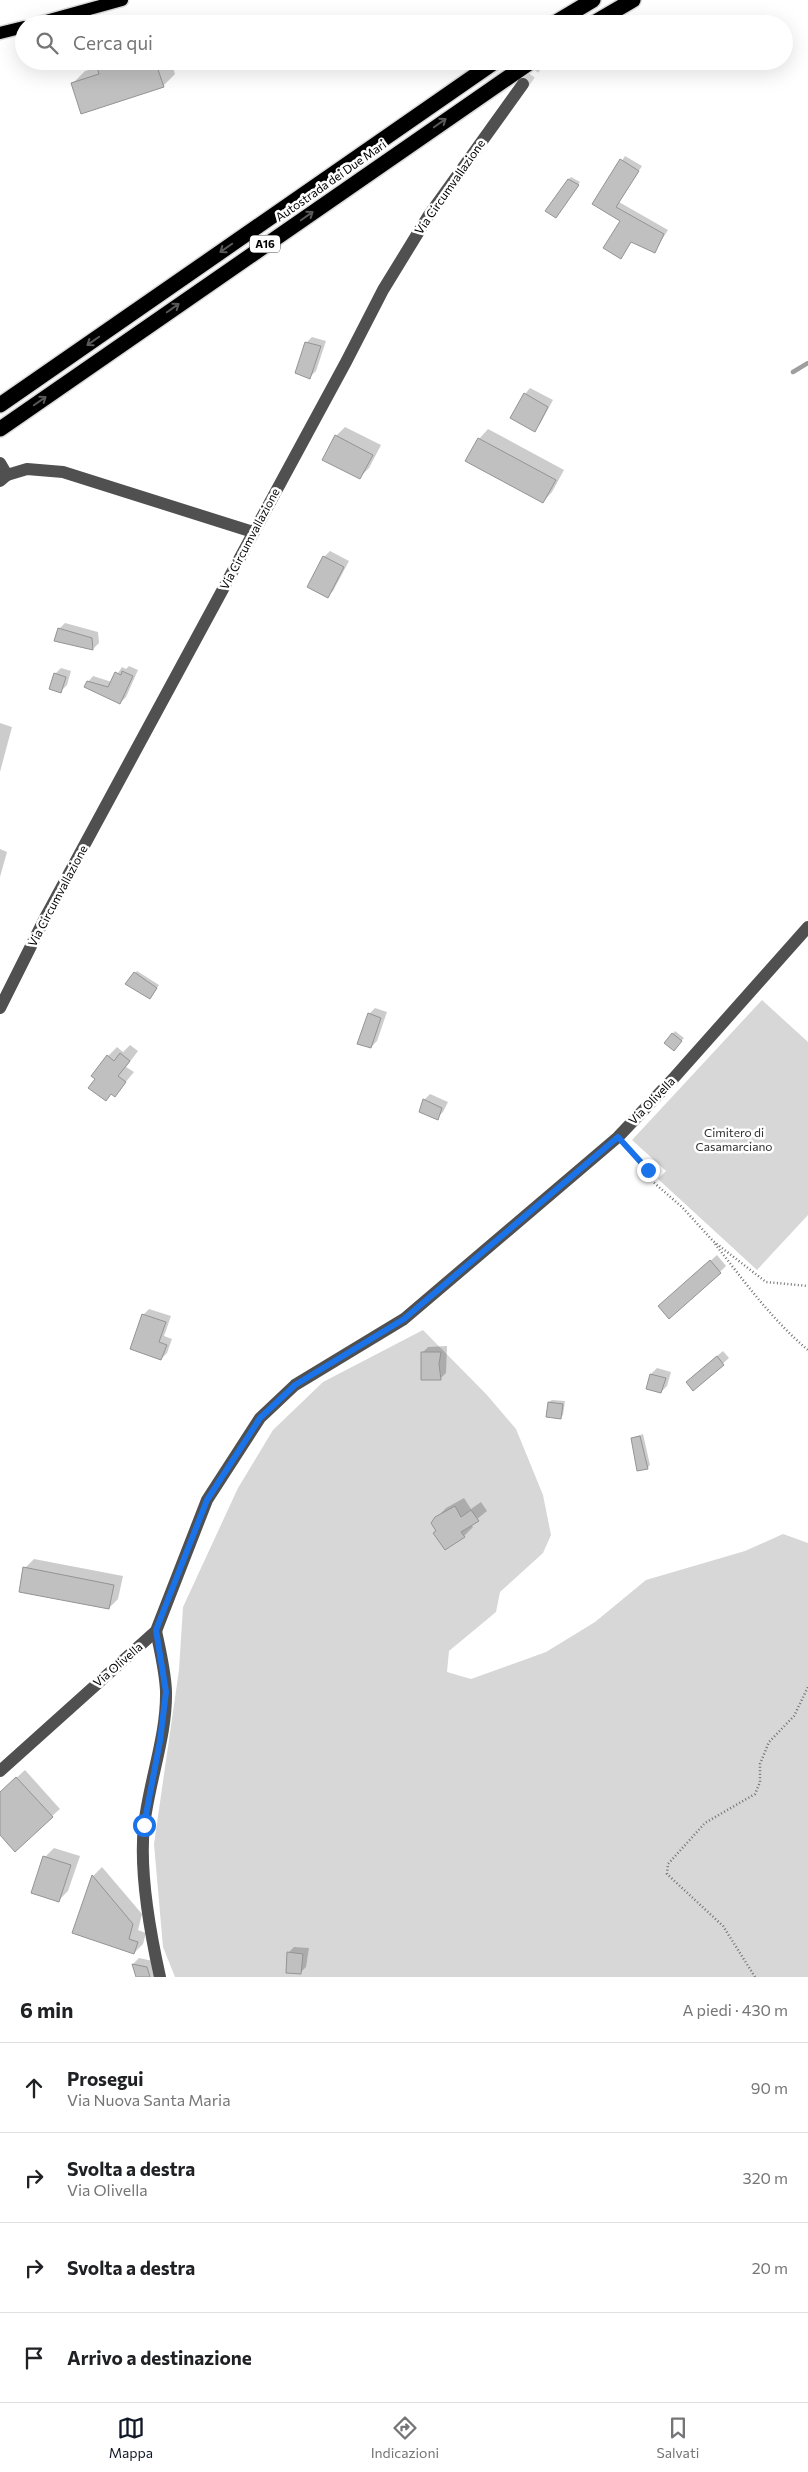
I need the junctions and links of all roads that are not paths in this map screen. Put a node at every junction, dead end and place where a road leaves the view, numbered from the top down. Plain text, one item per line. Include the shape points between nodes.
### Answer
1 (122, 0) edge
2 (593, 0) edge
3 (633, 0) edge
4 (68, 15) edge
5 (568, 15) edge
6 (607, 15) edge
7 (15, 29) edge
8 (0, 33) edge
9 (483, 70) edge
10 (519, 70) tunnel mouth
11 (523, 84) tunnel mouth
12 (0, 406) edge
13 (0, 429) edge
14 (0, 463) edge
15 (4, 478) edge
16 (253, 532) junction
17 (808, 927) edge
18 (0, 1008) edge
19 (156, 1630) junction
20 (0, 1771) edge
21 (160, 1977) edge

1 - 4 main road
2 - 5 highway
3 - 6 highway
7 - 8 main road
9 -> 12 highway, Autostrada dei Due Mari / A16
13 -> 10 highway, Autostrada dei Due Mari / A16
11 - 16 street, Via Circumvallazione via 429,215 383,290
14 - 15 street
15 - 16 street via 27,469 64,472
16 - 18 street, Via Circumvallazione via 46,916
17 - 19 street, Via Olivella via 618,1137 404,1319 295,1385 260,1418 207,1500
19 - 20 street, Via Olivella
19 - 21 street via 166,1692 143,1846 150,1924

